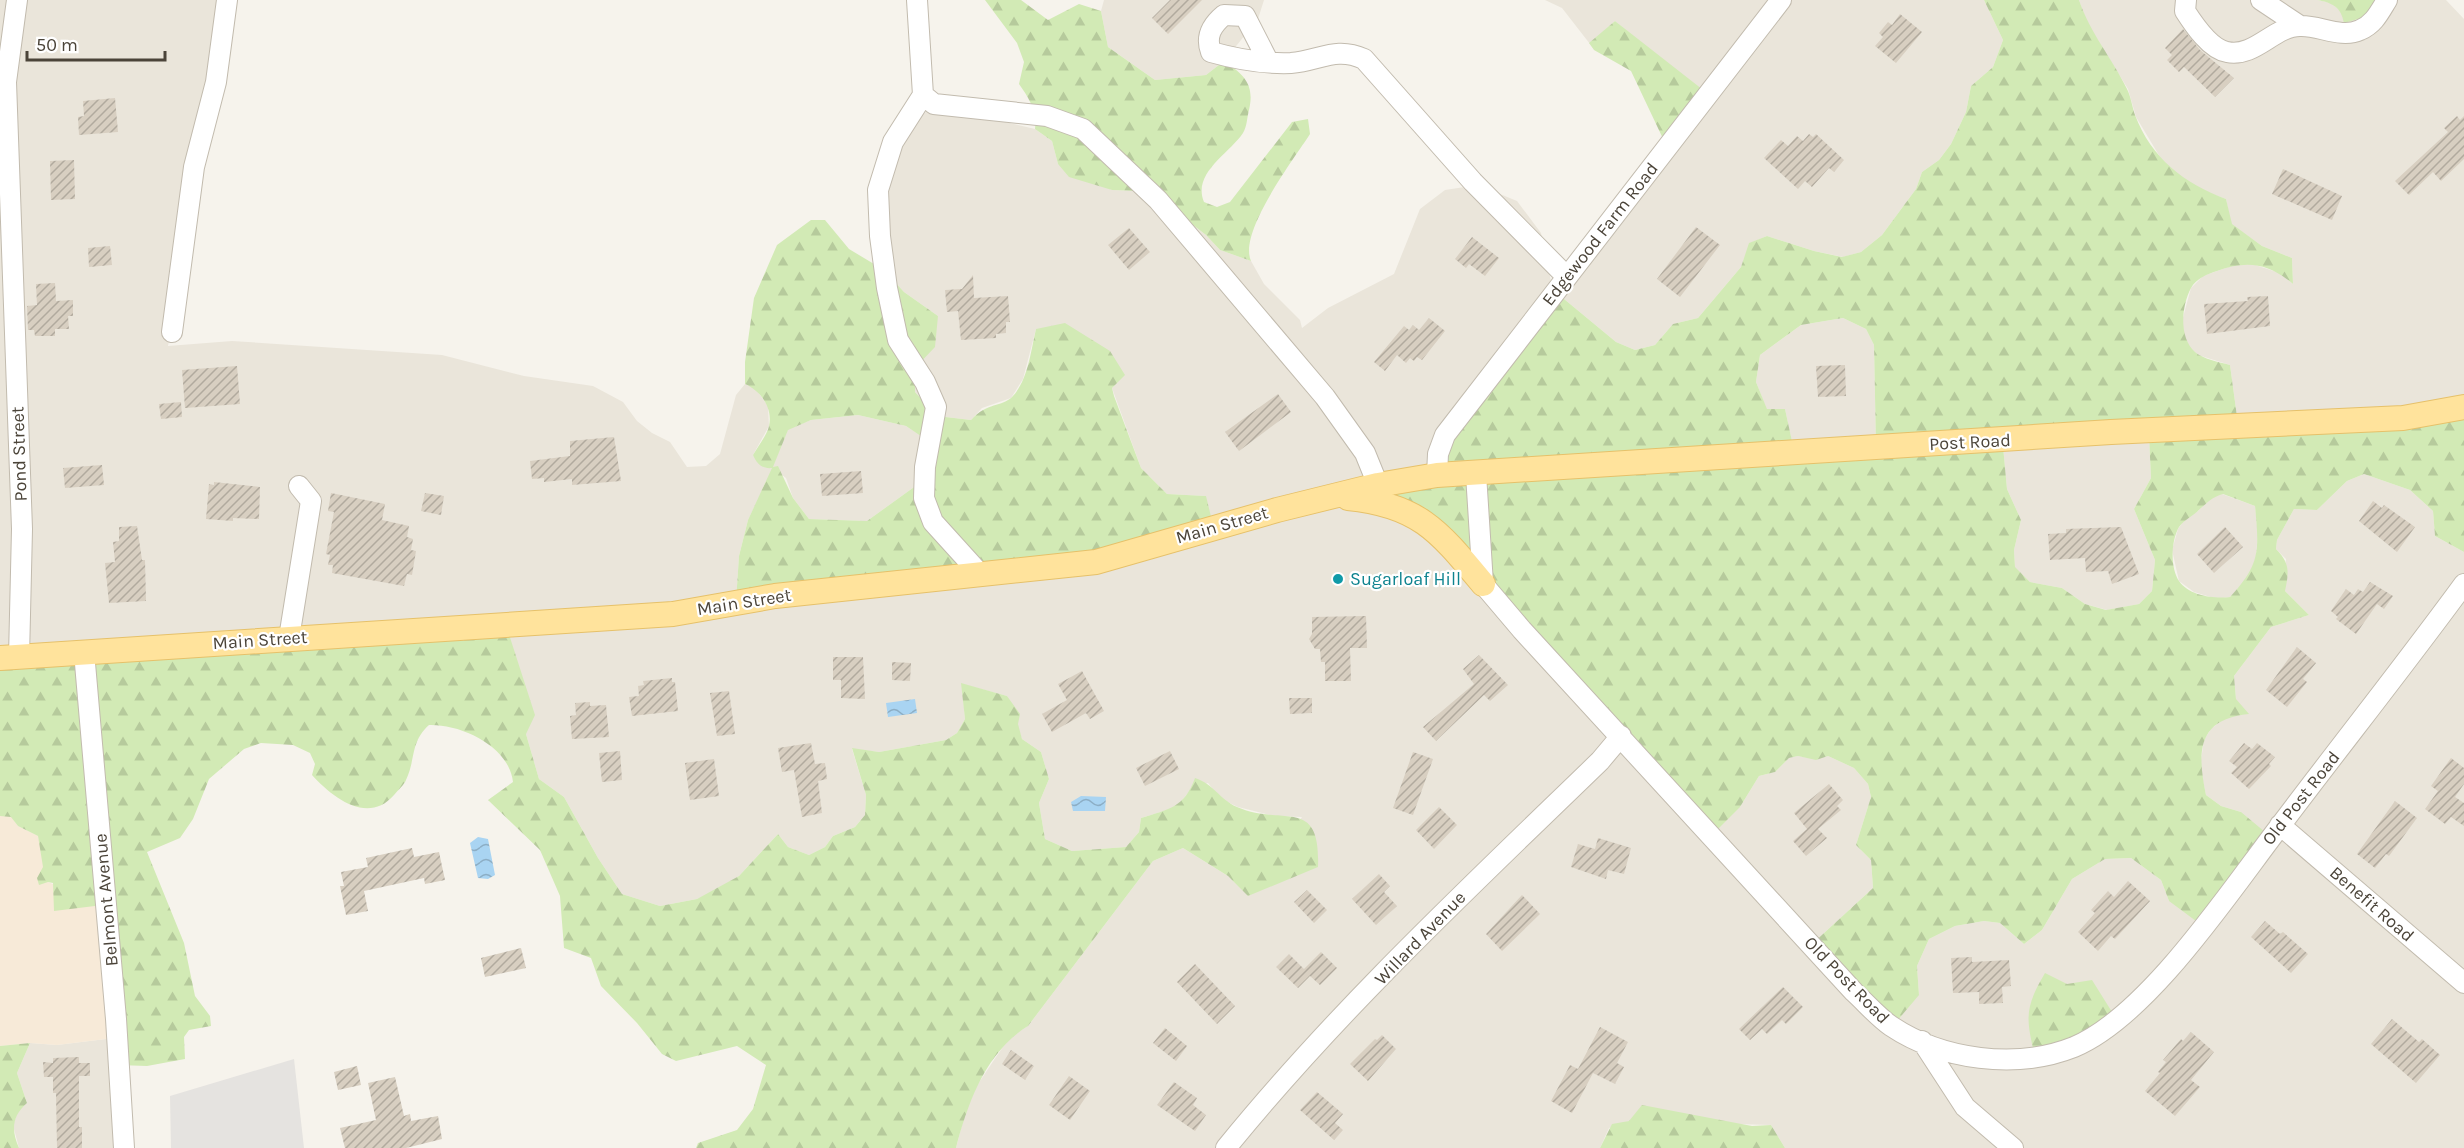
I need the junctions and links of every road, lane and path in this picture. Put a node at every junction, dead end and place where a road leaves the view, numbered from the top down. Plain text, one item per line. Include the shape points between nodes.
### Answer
1 (16, 0) edge
2 (227, 0) edge
3 (917, 0) edge
4 (1781, 0) edge
5 (2186, 0) edge
6 (2261, 0) edge
7 (2387, 0) edge
8 (2300, 26) junction
9 (1268, 61) dead end
10 (924, 95) junction
11 (1567, 277) junction
12 (172, 332) dead end
13 (2464, 407) edge
14 (1476, 474) junction
15 (1437, 475) junction
16 (1378, 485) junction
17 (299, 486) dead end
18 (1330, 497) junction
19 (981, 575) junction
20 (1483, 584) junction
21 (2464, 584) edge
22 (289, 638) junction
23 (84, 652) junction
24 (10, 657) edge
25 (1621, 735) junction
26 (2280, 825) junction
27 (2464, 983) edge
28 (1922, 1041) junction
29 (124, 1148) edge
30 (1226, 1148) edge
31 (2013, 1148) edge

1 - 24 street, Pond Street via 6,82 22,529
2 - 12 street via 216,82 194,167
3 - 10 street
4 - 11 street, Edgewood Farm Road
5 - 8 street via 2185,11 2193,25 2219,50 2230,53 2247,51 2283,30
6 - 8 street
7 - 8 street via 2373,23 2357,32
9 - 11 street via 1288,63 1349,52 1364,59 1473,182
10 - 16 street via 934,104 1047,116 1083,129 1158,200 1311,379 1365,453
10 - 19 street via 893,142 878,190 880,236 898,340 936,407 925,467 924,498 933,522
11 - 15 street, Edgewood Farm Road via 1445,435 1438,454
13 - 14 main road, Post Road via 2403,418 2111,432
14 - 15 main road, Main Street
14 - 20 street
15 - 16 main road, Main Street
16 - 18 main road, Main Street
17 - 22 street via 311,501
18 - 19 main road, Main Street via 1096,562
18 - 20 main road via 1378,501 1404,509 1429,525
19 - 22 main road, Main Street via 775,596 673,614
20 - 25 street, Old Post Road
21 - 26 street, Old Post Road
22 - 23 main road, Main Street
23 - 24 main road, Main Street
23 - 29 street, Belmont Avenue
25 - 28 street, Old Post Road via 1854,992 1890,1026
25 - 30 street, Willard Avenue via 1600,761 1436,921 1263,1102
26 - 27 street, Benefit Road
26 - 28 street, Old Post Road via 2176,959 2133,1007 2101,1031 2074,1047 2004,1059 1962,1056
28 - 31 street via 1965,1107

